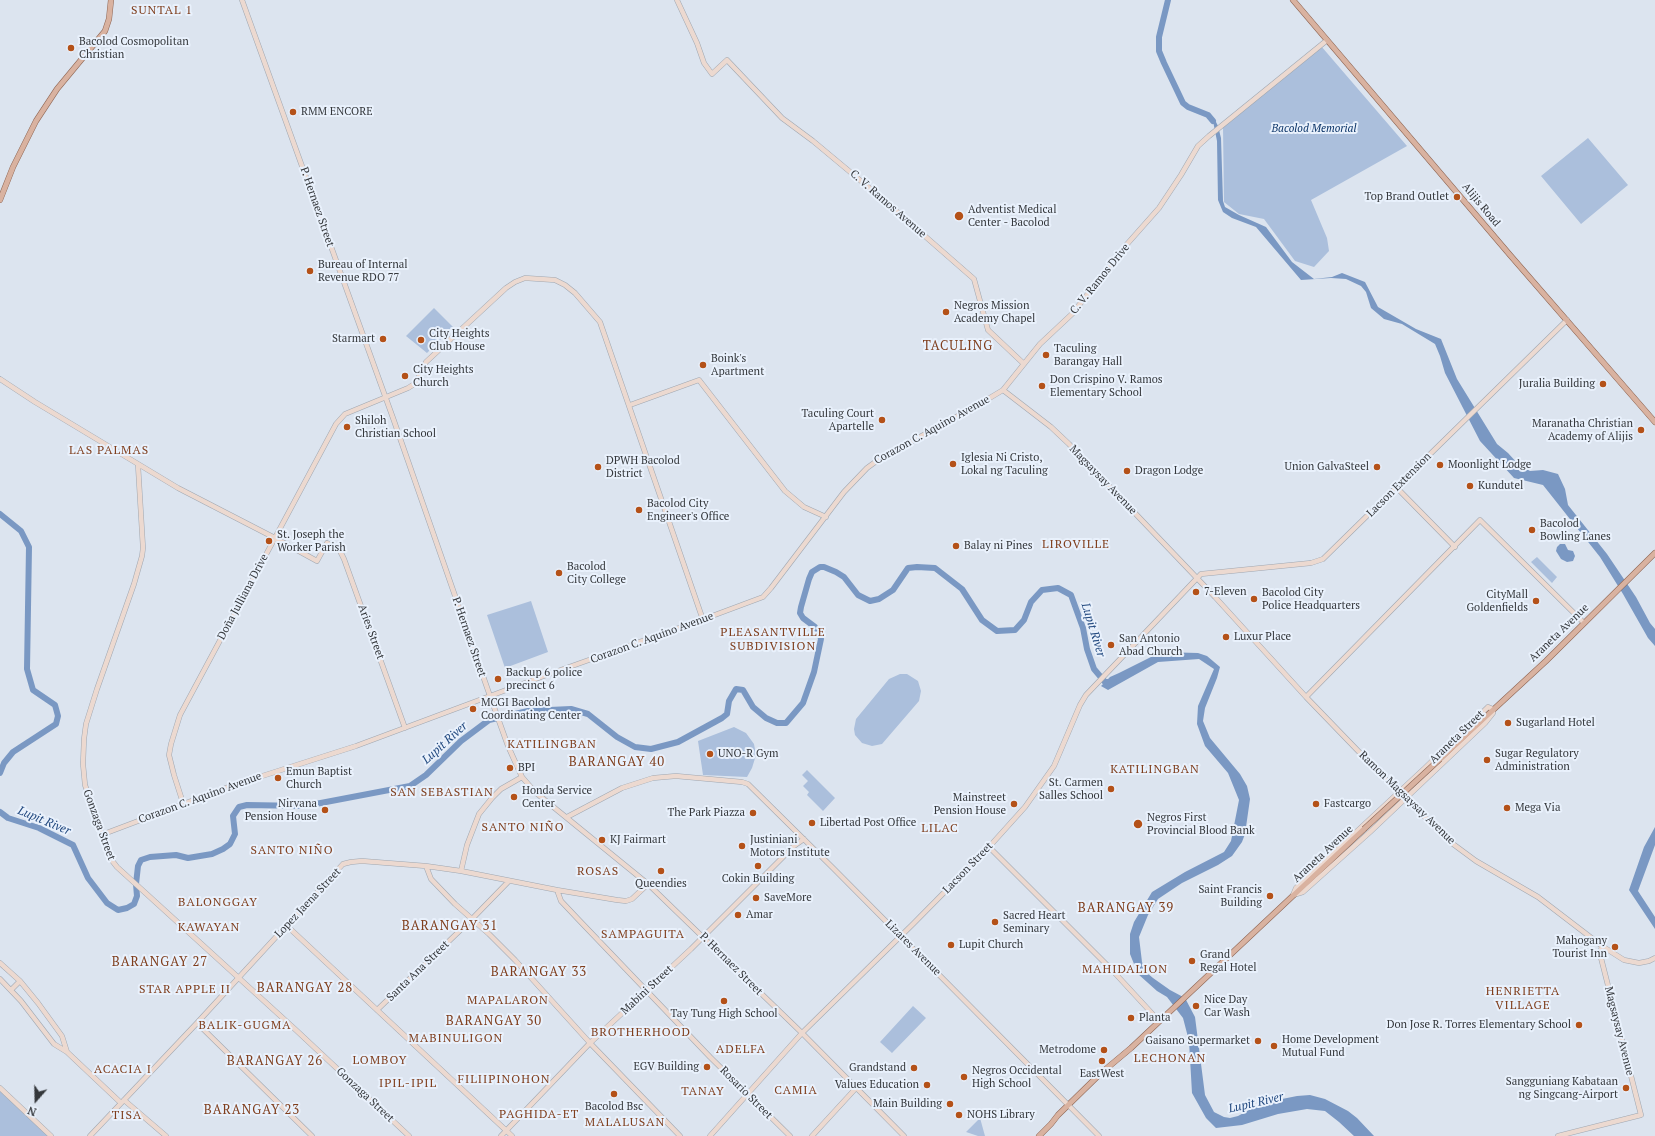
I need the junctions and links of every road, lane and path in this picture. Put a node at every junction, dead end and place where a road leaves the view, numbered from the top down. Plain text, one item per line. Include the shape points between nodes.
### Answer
1 (111, 0) edge
2 (242, 0) edge
3 (677, 0) edge
4 (1293, 0) edge
5 (1326, 40) junction
6 (0, 200) edge
7 (1567, 320) junction
8 (1024, 364) junction
9 (0, 379) edge
10 (1003, 390) junction
11 (386, 398) junction
12 (630, 405) junction
13 (1655, 422) edge
14 (138, 465) junction
15 (1397, 488) junction
16 (826, 517) junction
17 (275, 538) junction
18 (1455, 547) junction
19 (1655, 553) edge
20 (1197, 578) junction
21 (703, 620) junction
22 (1584, 623) junction
23 (490, 696) junction
24 (1306, 697) junction
25 (1493, 708) junction
26 (405, 728) junction
27 (522, 777) junction
28 (1399, 792) junction
29 (1405, 797) junction
30 (183, 803) junction
31 (567, 817) junction
32 (101, 834) junction
33 (798, 834) junction
34 (804, 839) junction
35 (794, 846) junction
36 (989, 847) junction
37 (426, 866) junction
38 (461, 871) junction
39 (509, 881) junction
40 (648, 884) junction
41 (557, 890) junction
42 (1293, 895) junction
43 (472, 919) junction
44 (286, 925) junction
45 (900, 936) junction
46 (704, 937) junction
47 (1602, 946) junction
48 (1655, 958) edge
49 (0, 963) edge
50 (239, 978) junction
51 (0, 979) edge
52 (20, 982) junction
53 (11, 990) junction
54 (646, 990) junction
55 (377, 1010) junction
56 (1159, 1021) junction
57 (197, 1023) junction
58 (802, 1033) junction
59 (62, 1036) junction
60 (590, 1043) junction
61 (54, 1044) junction
62 (67, 1052) junction
63 (857, 1087) junction
64 (0, 1088) edge
65 (748, 1094) junction
66 (123, 1101) junction
67 (1068, 1104) junction
68 (506, 1131) junction
69 (51, 1136) edge
70 (90, 1136) edge
71 (166, 1136) edge
72 (312, 1136) edge
73 (409, 1136) edge
74 (501, 1136) edge
75 (512, 1136) edge
76 (680, 1136) edge
77 (710, 1136) edge
78 (790, 1136) edge
79 (812, 1136) edge
80 (904, 1136) edge
81 (1038, 1136) edge
82 (1100, 1136) edge
83 (1558, 1136) edge

1 - 6 main road via 105,31 57,89 36,121 12,167
2 - 11 street, P. Hernaez Street
3 - 8 street, C. V. Ramos Avenue via 704,62 712,74 727,60 782,118 868,186 974,279 988,330
4 - 5 main road, Alijis Road
5 - 7 main road, Alijis Road
5 - 8 street, C. V. Ramos Drive via 1198,146 1159,208 1072,314 1040,344
7 - 13 main road, Alijis Road
7 - 15 street, Lacson Extension
8 - 10 street, C. V. Ramos Drive
9 - 14 street
10 - 16 street, Corazon C. Aquino Avenue via 878,460 851,483
10 - 20 street, Magsaysay Avenue via 1064,439
11 - 12 street, Doña Julliana Drive via 416,383 426,362 506,288 525,278 555,280 565,285 597,318
11 - 17 street, Doña Julliana Drive via 345,414 336,424
11 - 23 street, P. Hernaez Street
12 - 16 street via 699,380 785,491 804,507
12 - 21 street, Doña Julliana Drive
14 - 17 street
14 - 32 street, Gonzaga Street via 142,556 97,689 84,739 85,785
15 - 18 street
15 - 20 street, Lacson Extension via 1319,561 1205,572
16 - 21 street, Corazon C. Aquino Avenue via 766,594 757,600
17 - 26 street, Aries Street via 317,561 327,543 340,551
17 - 30 street, Doña Julliana Drive via 180,715 169,755
18 - 22 street via 1480,520
18 - 24 street
19 - 22 main road, Araneta Avenue
20 - 24 street, Ramon Magsaysay Avenue
20 - 36 street, Lacson Street via 1083,700 1054,766 1025,807
21 - 23 street, Corazon C. Aquino Avenue
22 - 25 main road, Araneta Avenue
23 - 26 street, Corazon C. Aquino Avenue
23 - 27 street, P. Hernaez Street
24 - 28 street, Ramon Magsaysay Avenue
25 - 28 street, Araneta Street via 1487,708
25 - 29 street, Araneta Street via 1493,713 1485,723
25 - 42 main road, Araneta Avenue, bridge
26 - 30 street, Corazon C. Aquino Avenue
27 - 31 street, P. Hernaez Street via 535,792
27 - 38 street via 501,789 479,814 466,845
28 - 29 street, Ramon Magsaysay Avenue
28 - 42 street, Araneta Street via 1296,888
29 - 42 street, Araneta Street via 1303,892
29 - 47 street, Ramon Magsaysay Avenue via 1460,850 1538,897
30 - 32 street, Corazon C. Aquino Avenue
31 - 33 street, Lizares Avenue via 622,788 652,778 676,776 745,783
31 - 40 street, P. Hernaez Street
32 - 50 street, Gonzaga Street via 111,861
33 - 34 street, Lizares Avenue
33 - 35 street, Mabini Street
34 - 35 street, Mabini Street
34 - 45 street, Lizares Avenue
35 - 46 street, Mabini Street
36 - 45 street, Lacson Street
36 - 56 street via 1112,970
37 - 38 street, Lopez Jaena Street
37 - 43 street via 431,879
37 - 44 street, Lopez Jaena Street via 362,861 343,864
38 - 39 street, Lopez Jaena Street
39 - 41 street, Lopez Jaena Street
39 - 43 street, Santa Ana Street
40 - 41 street, Lopez Jaena Street via 632,899 626,900
40 - 46 street, P. Hernaez Street
41 - 54 street, Rosario Street via 561,901
42 - 56 main road, Araneta Avenue
43 - 55 street, Santa Ana Street
43 - 60 street via 537,982
44 - 50 street, Lopez Jaena Street
44 - 55 street
45 - 58 street, Lacson Street
45 - 67 street, Lizares Avenue
46 - 54 street, Mabini Street
46 - 58 street, P. Hernaez Street
47 - 48 street, Ramon Magsaysay Avenue via 1632,963
47 - 83 street, Magsaysay Avenue via 1600,954 1641,1115
49 - 52 street
50 - 57 street, Lopez Jaena Street
50 - 73 street, Gonzaga Street
51 - 53 street
52 - 53 street
52 - 59 street
53 - 61 street
54 - 60 street, Mabini Street
54 - 65 street, Rosario Street
55 - 68 street
56 - 67 main road, Araneta Avenue
57 - 66 street, Lopez Jaena Street
57 - 72 street
58 - 63 street, P. Hernaez Street
58 - 65 street, Lacson Street
59 - 61 street
59 - 62 street
60 - 68 street, Mabini Street
60 - 76 street
61 - 62 street
62 - 66 street
63 - 79 street
63 - 80 street, P. Hernaez Street
64 - 69 street
65 - 77 street, Lacson Street
65 - 78 street, Rosario Street
66 - 70 street, Lopez Jaena Street
66 - 71 street
67 - 81 main road, Araneta Avenue
67 - 82 street, Lizares Avenue
68 - 74 street, Mabini Street
68 - 75 street

